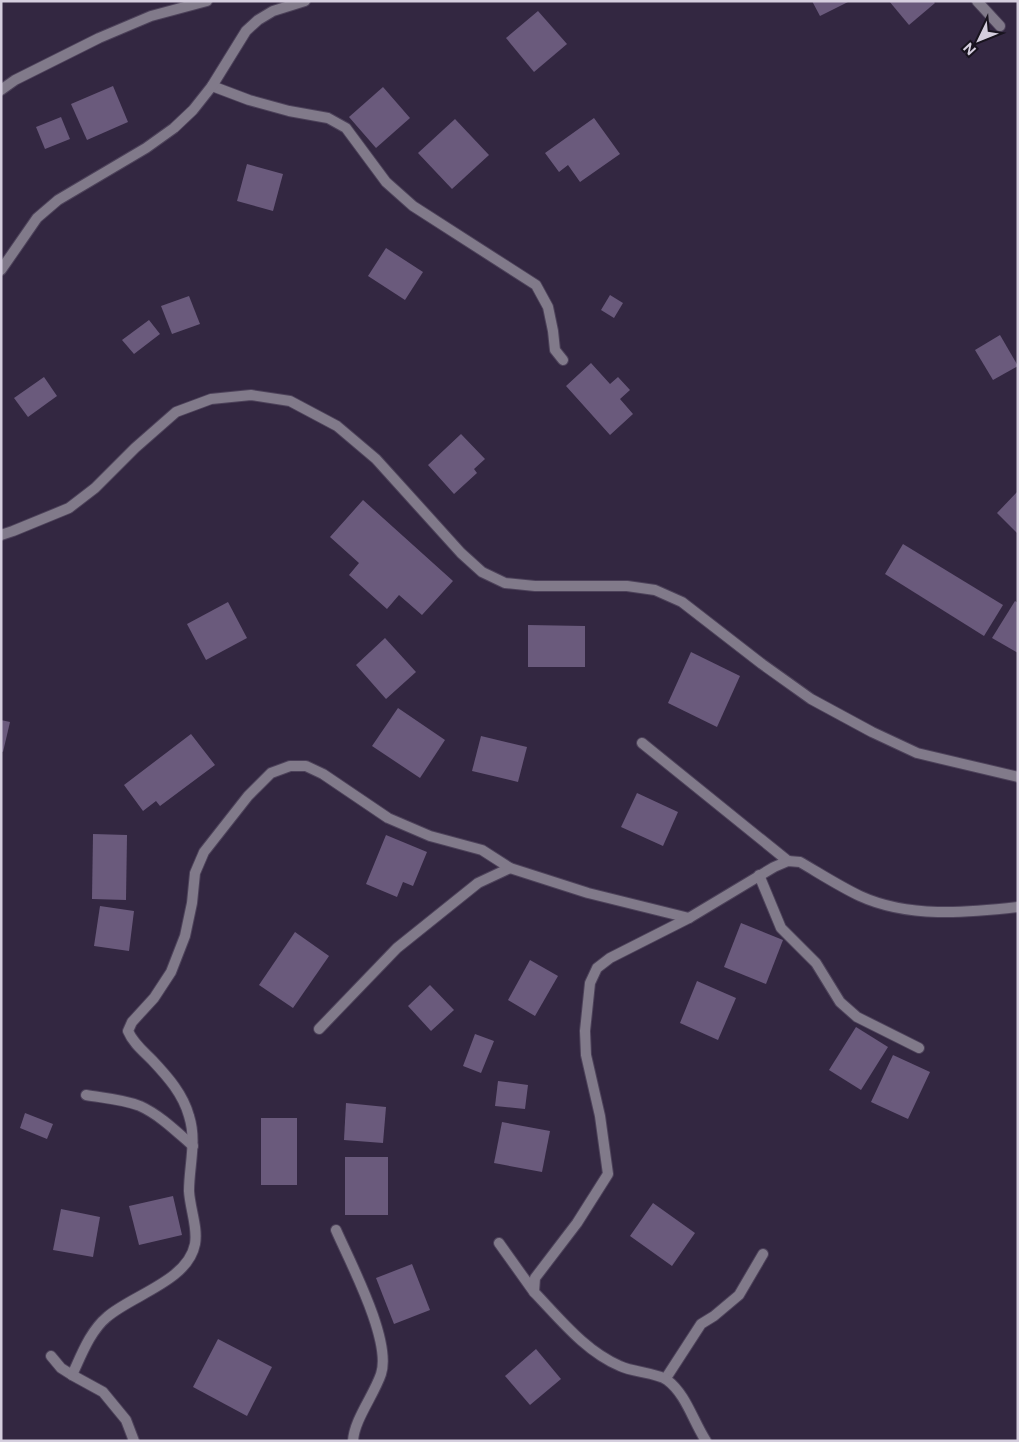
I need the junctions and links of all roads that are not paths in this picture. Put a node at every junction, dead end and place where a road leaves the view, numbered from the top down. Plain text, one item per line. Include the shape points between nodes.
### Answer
1 (207, 1) edge
2 (276, 1) edge
3 (305, 1) edge
4 (978, 1) edge
5 (291, 5) junction
6 (1000, 26) dead end
7 (212, 86) junction
8 (1, 90) edge
9 (1, 270) edge
10 (563, 360) dead end
11 (1, 535) edge
12 (642, 743) dead end
13 (1018, 777) edge
14 (788, 861) junction
15 (510, 868) junction
16 (759, 875) junction
17 (1018, 907) edge
18 (689, 918) junction
19 (319, 1029) dead end
20 (919, 1048) dead end
21 (86, 1095) dead end
22 (193, 1146) junction
23 (336, 1230) dead end
24 (499, 1243) dead end
25 (762, 1254) dead end
26 (534, 1292) junction
27 (51, 1356) dead end
28 (72, 1375) junction
29 (666, 1378) junction
30 (134, 1441) edge
31 (353, 1441) edge
32 (706, 1441) edge

1 - 8 street via 151,16 99,38
2 - 5 street
3 - 5 street
4 - 6 street
5 - 7 street via 273,11 246,31
7 - 9 street via 193,110 167,133 58,200 38,218
7 - 10 street via 248,100 328,118 346,128 386,182 413,206 536,285 548,306 555,350
11 - 13 street via 69,508 176,412 211,399 251,395 290,401 337,426 376,459 482,572 505,583 627,586 656,590 682,602 811,699 872,732 917,753
12 - 14 street
14 - 16 street
14 - 17 street via 800,862 860,896 898,908 940,912
15 - 18 street via 588,893
15 - 19 street via 478,882 397,948
15 - 22 street via 482,850 430,836 388,818 306,766 290,766 271,773 248,796 204,852 195,873 185,936 171,972 154,998 132,1022 128,1032 181,1095 190,1117
16 - 18 street
16 - 20 street via 782,928 816,963 840,1002 857,1017
18 - 26 street via 610,958 597,968 590,983 586,1055 600,1116 608,1174 578,1223 535,1278
21 - 22 street via 139,1106
22 - 28 street via 189,1194 195,1244 190,1258 176,1274 126,1302 105,1318 91,1337
23 - 31 street via 373,1316 383,1349 382,1372
24 - 26 street
25 - 29 street via 739,1295 702,1324
26 - 29 street via 595,1352 620,1367
27 - 28 street
28 - 30 street via 103,1392 126,1420
29 - 32 street via 678,1391

